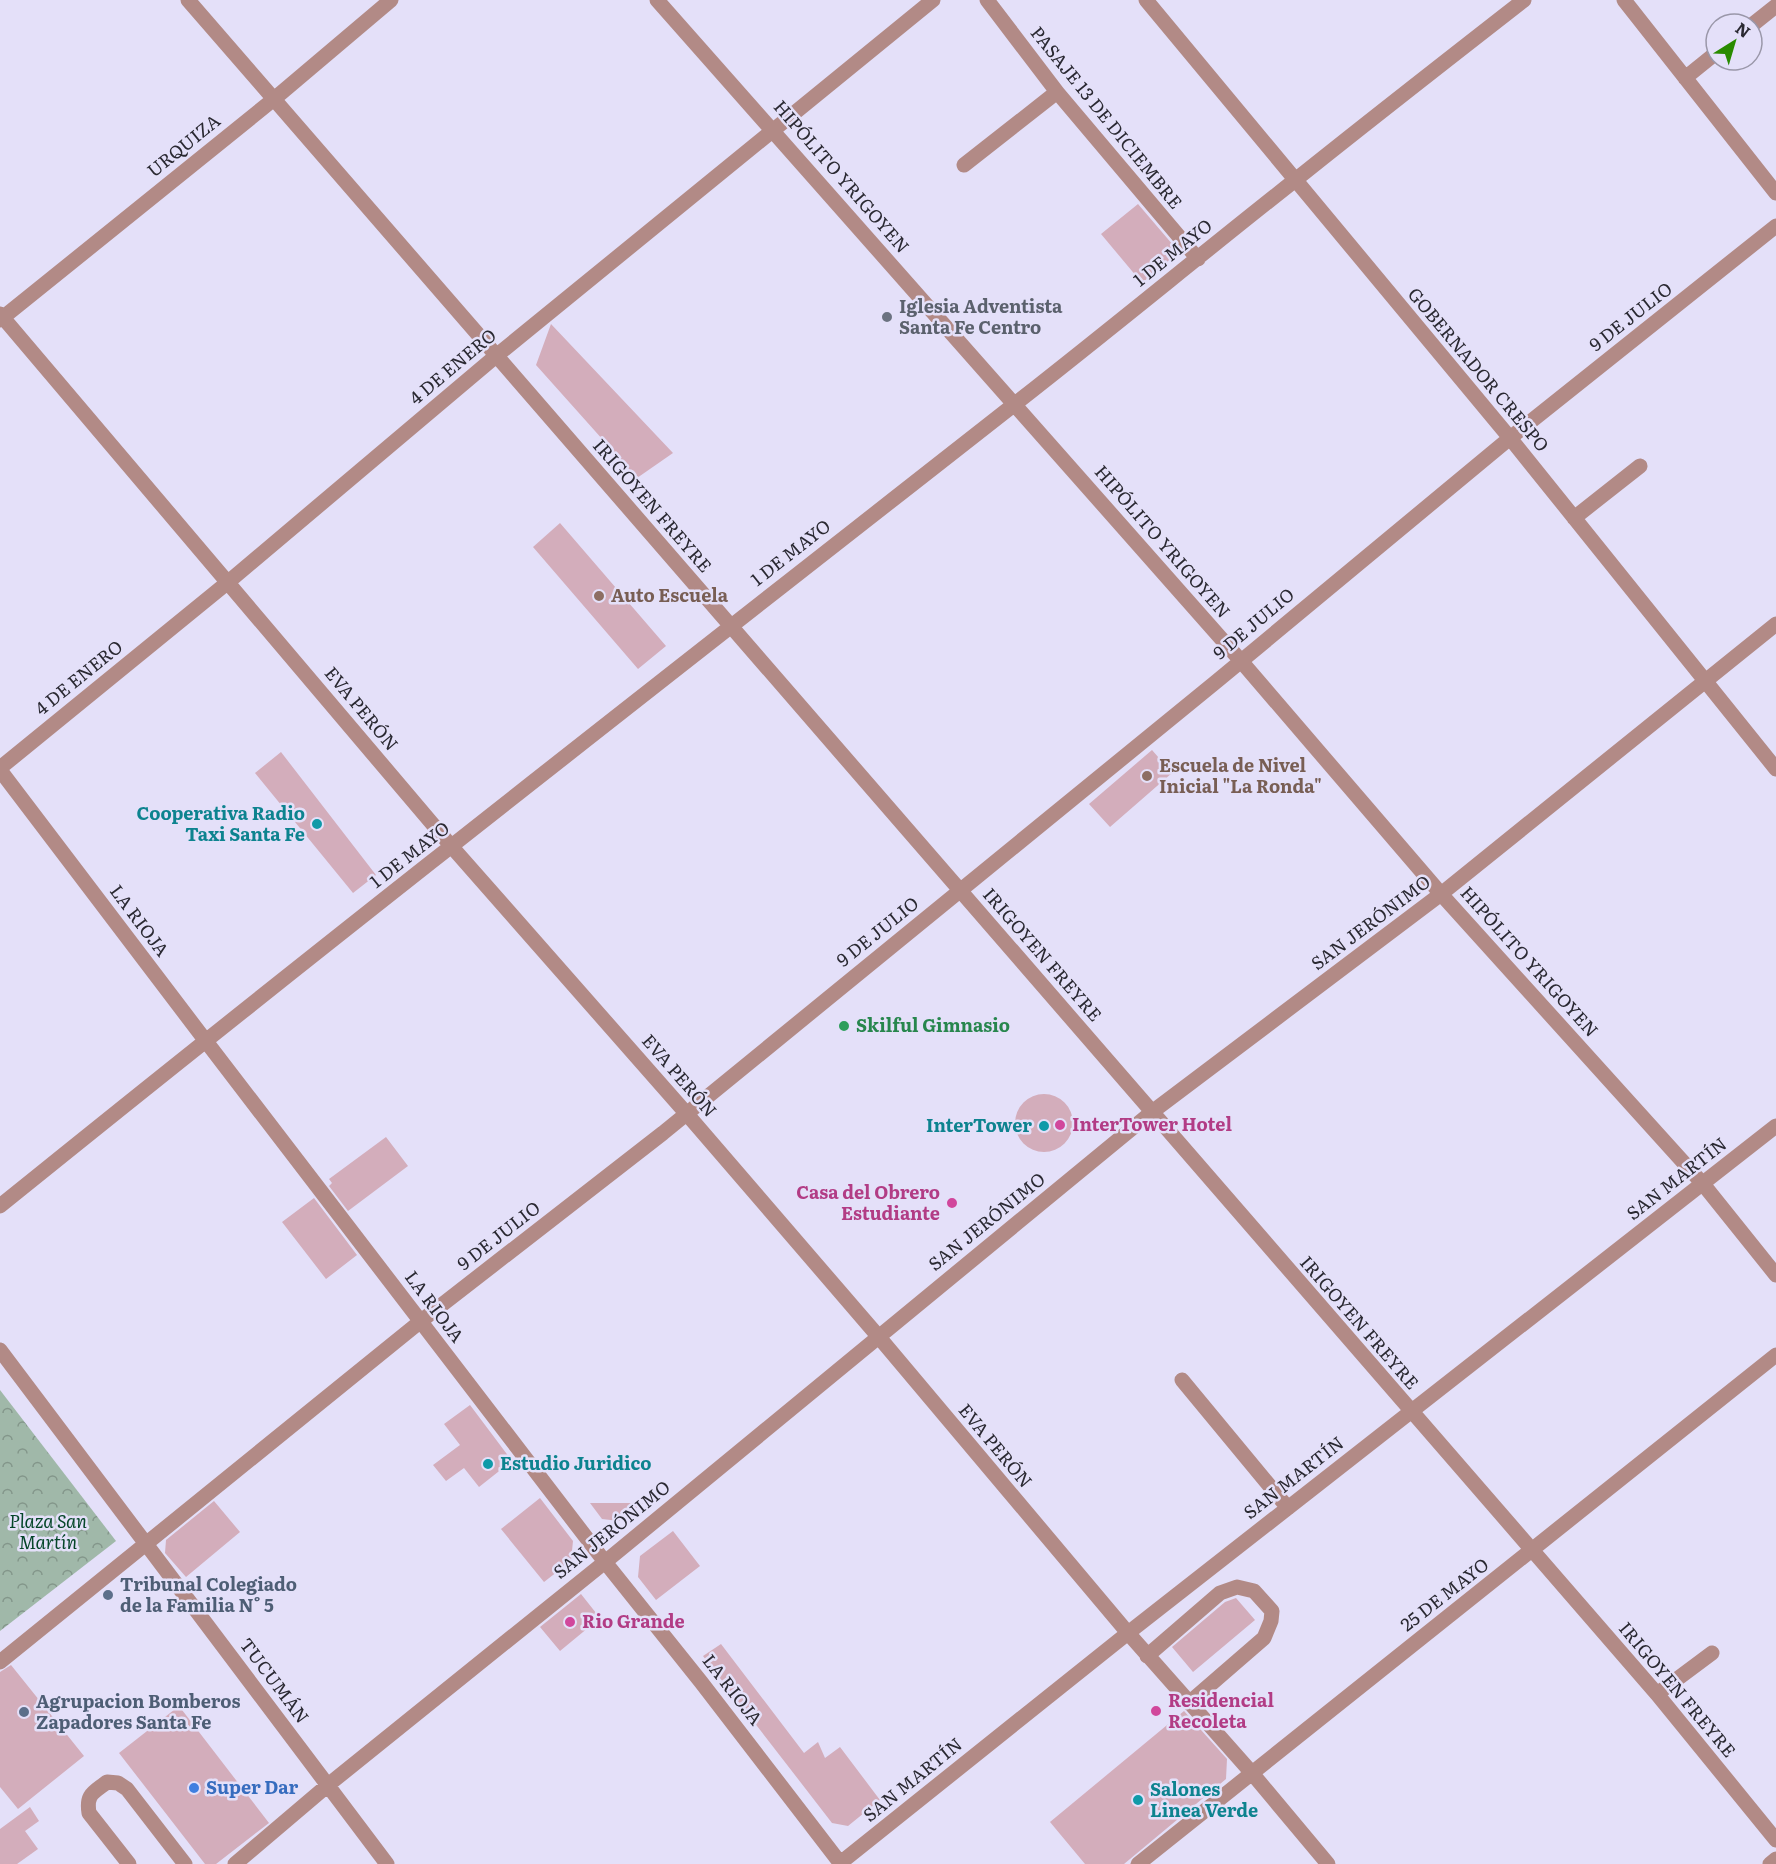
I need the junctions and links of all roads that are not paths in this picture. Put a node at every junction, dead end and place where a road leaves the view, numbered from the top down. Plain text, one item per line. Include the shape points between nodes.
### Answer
1 (188, 0) edge
2 (391, 0) edge
3 (657, 0) edge
4 (933, 0) edge
5 (987, 0) edge
6 (1146, 0) edge
7 (1524, 0) edge
8 (1624, 0) edge
9 (1776, 6) edge
10 (1764, 16) edge
11 (1704, 63) edge
12 (1685, 78) junction
13 (1057, 92) junction
14 (274, 99) junction
15 (774, 131) junction
16 (964, 165) dead end
17 (1295, 180) junction
18 (1776, 193) edge
19 (1776, 226) edge
20 (1198, 259) junction
21 (1, 318) edge
22 (496, 356) junction
23 (1015, 404) junction
24 (1509, 438) junction
25 (1640, 466) dead end
26 (1574, 518) junction
27 (227, 583) junction
28 (1776, 624) edge
29 (730, 625) junction
30 (1241, 661) junction
31 (1705, 680) junction
32 (0, 769) edge
33 (1776, 769) edge
34 (452, 847) junction
35 (960, 890) junction
36 (1442, 894) junction
37 (205, 1040) junction
38 (1152, 1112) junction
39 (686, 1113) junction
40 (1776, 1126) edge
41 (1703, 1184) junction
42 (0, 1206) edge
43 (1776, 1275) edge
44 (421, 1322) junction
45 (878, 1336) junction
46 (0, 1350) edge
47 (1776, 1355) edge
48 (1182, 1380) dead end
49 (1410, 1412) junction
50 (1288, 1508) junction
51 (146, 1544) junction
52 (1533, 1551) junction
53 (605, 1562) junction
54 (1128, 1634) junction
55 (1712, 1653) dead end
56 (1147, 1656) junction
57 (0, 1662) edge
58 (1657, 1694) junction
59 (1189, 1703) junction
60 (1251, 1772) junction
61 (328, 1785) junction
62 (1776, 1840) edge
63 (1776, 1859) edge
64 (129, 1864) edge
65 (185, 1864) edge
66 (235, 1864) edge
67 (387, 1864) edge
68 (840, 1864) edge
69 (1138, 1864) edge
70 (1328, 1864) edge
71 (1770, 1864) edge

1 - 14 street, IRIGOYEN FREYRE
2 - 14 street, URQUIZA
3 - 15 street, HIPÓLITO YRIGOYEN
4 - 15 street, 4 DE ENERO
5 - 13 street, PASAJE 13 DE DICIEMBRE
6 - 17 street, GOBERNADOR CRESPO
7 - 17 street, 1 DE MAYO
8 - 12 street
9 - 10 street
11 - 12 street
12 - 18 street
13 - 16 street
13 - 20 street, PASAJE 13 DE DICIEMBRE
14 - 21 street, URQUIZA
14 - 22 street, IRIGOYEN FREYRE
15 - 22 street, 4 DE ENERO
15 - 23 street, HIPÓLITO YRIGOYEN
17 - 20 street, 1 DE MAYO
17 - 24 street, GOBERNADOR CRESPO
19 - 24 street, 9 DE JULIO
20 - 23 street, 1 DE MAYO
21 - 27 street, EVA PERÓN
22 - 27 street, 4 DE ENERO
22 - 29 street, IRIGOYEN FREYRE
23 - 29 street, 1 DE MAYO
23 - 30 street, HIPÓLITO YRIGOYEN
24 - 26 street, GOBERNADOR CRESPO
24 - 30 street, 9 DE JULIO
25 - 26 street
26 - 31 street, GOBERNADOR CRESPO
27 - 32 street, 4 DE ENERO
27 - 34 street, EVA PERÓN
28 - 31 street, SAN JERÓNIMO
29 - 34 street, 1 DE MAYO
29 - 35 street, IRIGOYEN FREYRE
30 - 35 street, 9 DE JULIO
30 - 36 street, HIPÓLITO YRIGOYEN
31 - 33 street, GOBERNADOR CRESPO
31 - 36 street, SAN JERÓNIMO
32 - 37 street, LA RIOJA
34 - 37 street, 1 DE MAYO
34 - 39 street, EVA PERÓN
35 - 38 street, IRIGOYEN FREYRE
35 - 39 street, 9 DE JULIO
36 - 38 street, SAN JERÓNIMO
36 - 41 street, HIPÓLITO YRIGOYEN
37 - 42 street, 1 DE MAYO
37 - 44 street, LA RIOJA
38 - 45 street, SAN JERÓNIMO
38 - 49 street, IRIGOYEN FREYRE
39 - 44 street, 9 DE JULIO
39 - 45 street, EVA PERÓN
40 - 41 street, SAN MARTÍN
41 - 43 street, HIPÓLITO YRIGOYEN
41 - 49 street, SAN MARTÍN
44 - 51 street, 9 DE JULIO
44 - 53 street, LA RIOJA
45 - 53 street, SAN JERÓNIMO
45 - 54 street, EVA PERÓN
46 - 51 street, TUCUMÁN
47 - 52 street, 25 DE MAYO
48 - 50 street
49 - 50 street, SAN MARTÍN
49 - 52 street, IRIGOYEN FREYRE
50 - 54 street, SAN MARTÍN
51 - 57 street, 9 DE JULIO
51 - 61 street, TUCUMÁN
52 - 58 street, IRIGOYEN FREYRE
52 - 60 street, 25 DE MAYO
53 - 61 street, SAN JERÓNIMO
53 - 68 street, LA RIOJA
54 - 56 street, EVA PERÓN
54 - 68 street, SAN MARTÍN
55 - 58 street
56 - 59 street, EVA PERÓN
56 - 59 street via 1220,1593 1238,1587 1260,1597 1272,1611 1264,1638
58 - 62 street, IRIGOYEN FREYRE
59 - 60 street, EVA PERÓN
60 - 69 street, 25 DE MAYO
60 - 70 street, EVA PERÓN
61 - 66 street, SAN JERÓNIMO
61 - 67 street, TUCUMÁN
63 - 71 street
64 - 65 street via 89,1814 90,1795 107,1782 127,1789

